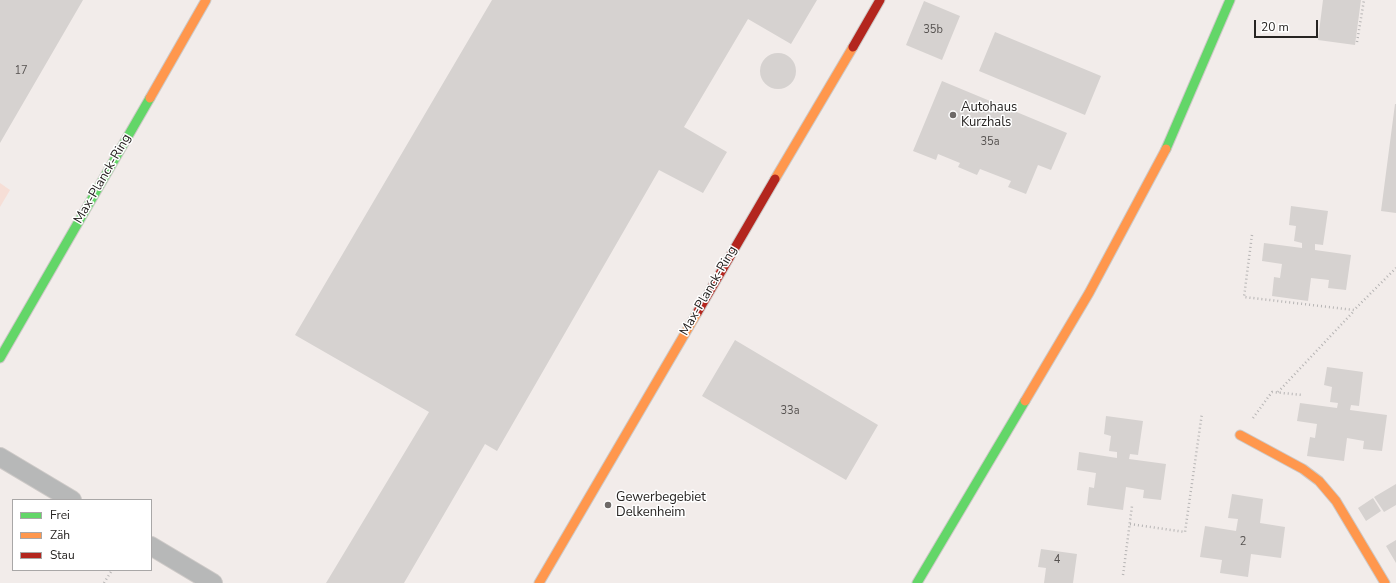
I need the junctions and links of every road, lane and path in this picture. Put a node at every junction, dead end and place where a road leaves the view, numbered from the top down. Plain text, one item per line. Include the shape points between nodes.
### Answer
1 (206, 0) edge
2 (880, 0) edge
3 (1230, 0) edge
4 (1364, 0) edge
5 (1357, 42) dead end
6 (1252, 235) dead end
7 (1396, 268) edge
8 (1354, 310) junction
9 (0, 358) edge
10 (1278, 392) junction
11 (1303, 395) dead end
12 (1202, 413) dead end
13 (1240, 435) joint
14 (0, 457) edge
15 (70, 499) edge
16 (1132, 506) dead end
17 (1130, 524) junction
18 (152, 547) edge
19 (111, 571) edge
20 (1123, 575) dead end
21 (104, 583) edge
22 (213, 583) edge
23 (539, 583) edge
24 (917, 583) edge
25 (1385, 583) edge

1 - 9 street, Max-Planck-Ring
2 - 23 street, Max-Planck-Ring
3 - 24 street via 1194,88 1127,223 1089,293
4 - 5 path
6 - 8 path via 1244,297
7 - 8 path
8 - 10 path
10 - 11 path
10 - 13 path via 1272,392
12 - 17 path via 1185,532
13 - 25 street via 1302,468 1319,481 1336,501
14 - 15 street
16 - 17 path
17 - 20 path
18 - 22 street
19 - 21 path

